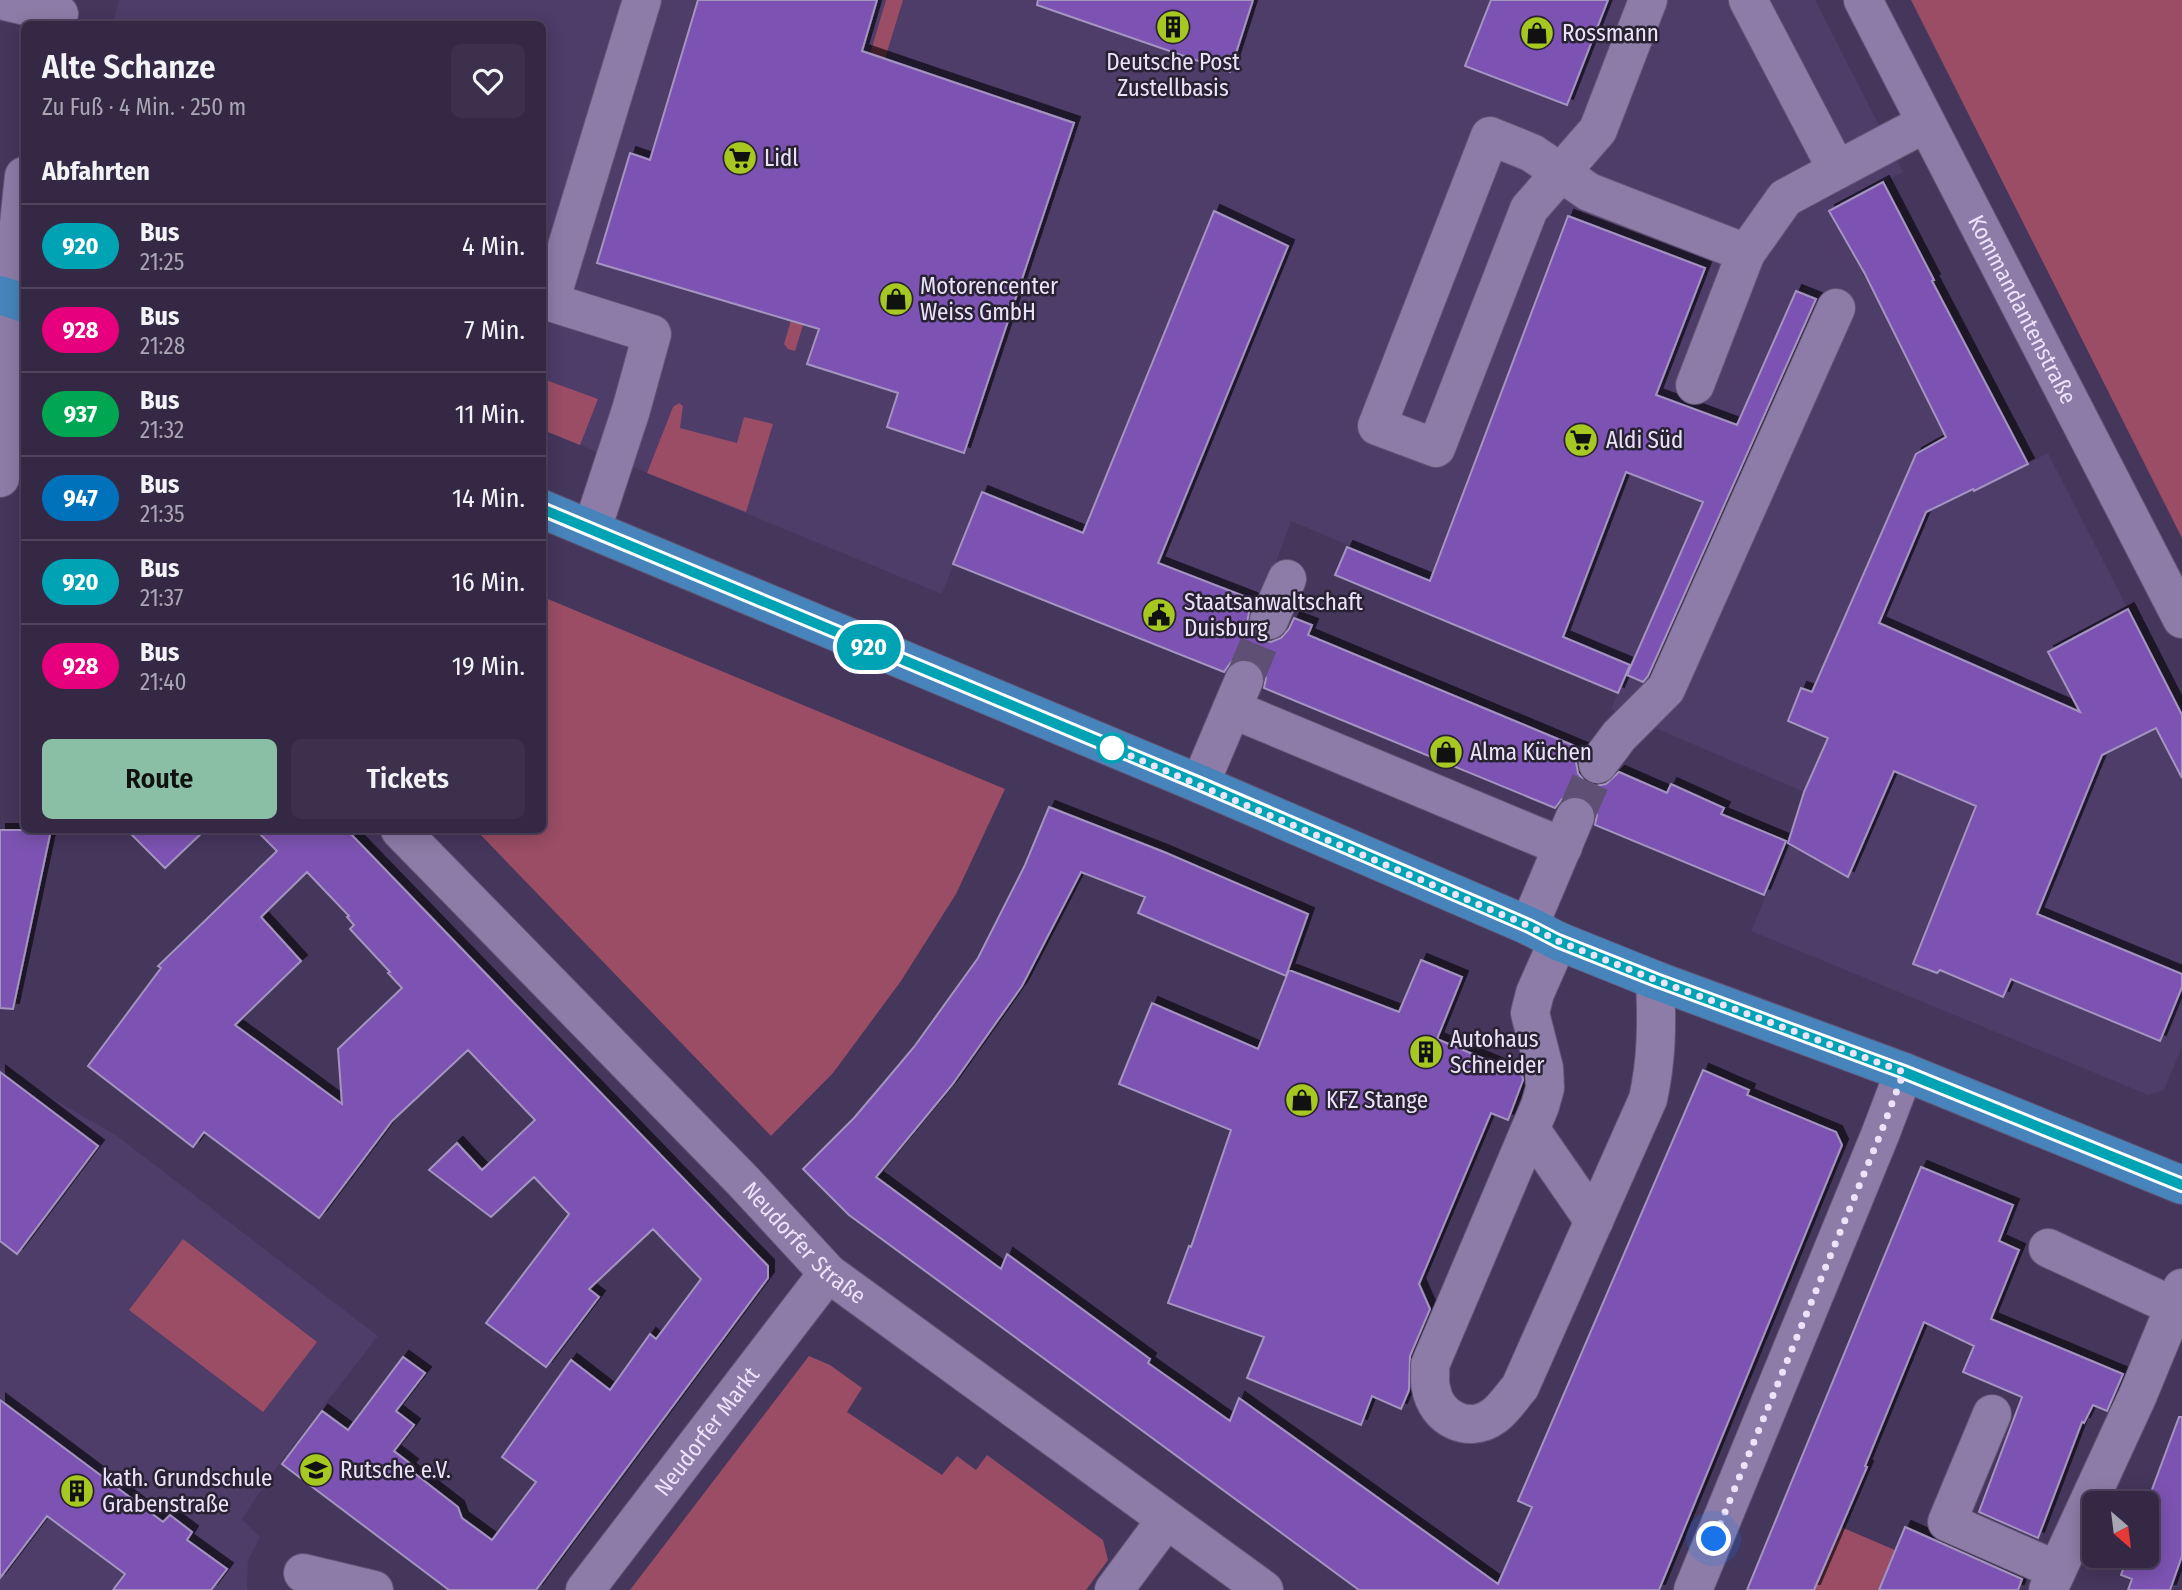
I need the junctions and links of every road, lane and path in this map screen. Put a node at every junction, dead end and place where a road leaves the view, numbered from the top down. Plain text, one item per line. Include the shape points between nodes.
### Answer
1 (0, 0) edge
2 (642, 0) edge
3 (1648, 0) edge
4 (1748, 0) edge
5 (1863, 0) edge
6 (59, 13) edge
7 (1926, 123) junction
8 (1837, 170) junction
9 (1560, 173) junction
10 (21, 220) edge
11 (1746, 253) junction
12 (15, 307) edge
13 (1836, 308) dead end
14 (1695, 385) dead end
15 (0, 478) edge
16 (546, 511) edge
17 (592, 529) junction
18 (1287, 579) dead end
19 (2182, 619) edge
20 (1269, 620) tunnel mouth
21 (1598, 764) tunnel mouth
22 (1200, 784) junction
23 (403, 833) edge
24 (1543, 933) junction
25 (1656, 980) junction
26 (1904, 1072) junction
27 (1531, 1130) junction
28 (2181, 1181) edge
29 (1594, 1221) junction
30 (2048, 1248) dead end
31 (828, 1273) junction
32 (2178, 1297) edge
33 (1992, 1414) dead end
34 (1166, 1520) junction
35 (303, 1573) dead end
36 (2052, 1580) edge
37 (374, 1590) edge
38 (584, 1590) edge
39 (1114, 1590) edge
40 (1264, 1590) edge
41 (1693, 1590) edge

1 - 6 street
2 - 17 street via 550,302 652,334
3 - 9 street via 1598,130
4 - 8 street
5 - 7 street, Kommandantenstraße
7 - 8 street
7 - 19 street, Kommandantenstraße
8 - 11 street via 1785,198
9 - 9 street via 1532,153 1490,136 1377,426 1436,448 1529,209
9 - 11 street via 1589,192
10 - 12 street
11 - 14 street
12 - 15 street via 6,347 6,431
13 - 21 street via 1665,689
16 - 17 main road
17 - 22 main road
18 - 20 street
22 - 24 main road
22 - 24 street via 1238,694 1569,832
23 - 31 street, Neudorfer Straße
24 - 25 main road
24 - 27 street via 1530,1013 1545,1068 1545,1088
25 - 26 main road
25 - 29 street via 1657,1043 1648,1099
26 - 28 main road
26 - 41 street
27 - 29 street
27 - 29 street via 1430,1366 1431,1389 1439,1409 1453,1420 1472,1426 1493,1417 1520,1387
30 - 32 street
31 - 34 street, Neudorfer Straße
31 - 38 street, Neudorfer Markt
32 - 36 street
33 - 36 street via 1947,1522
34 - 39 street
34 - 40 street, Neudorfer Straße
35 - 37 street

